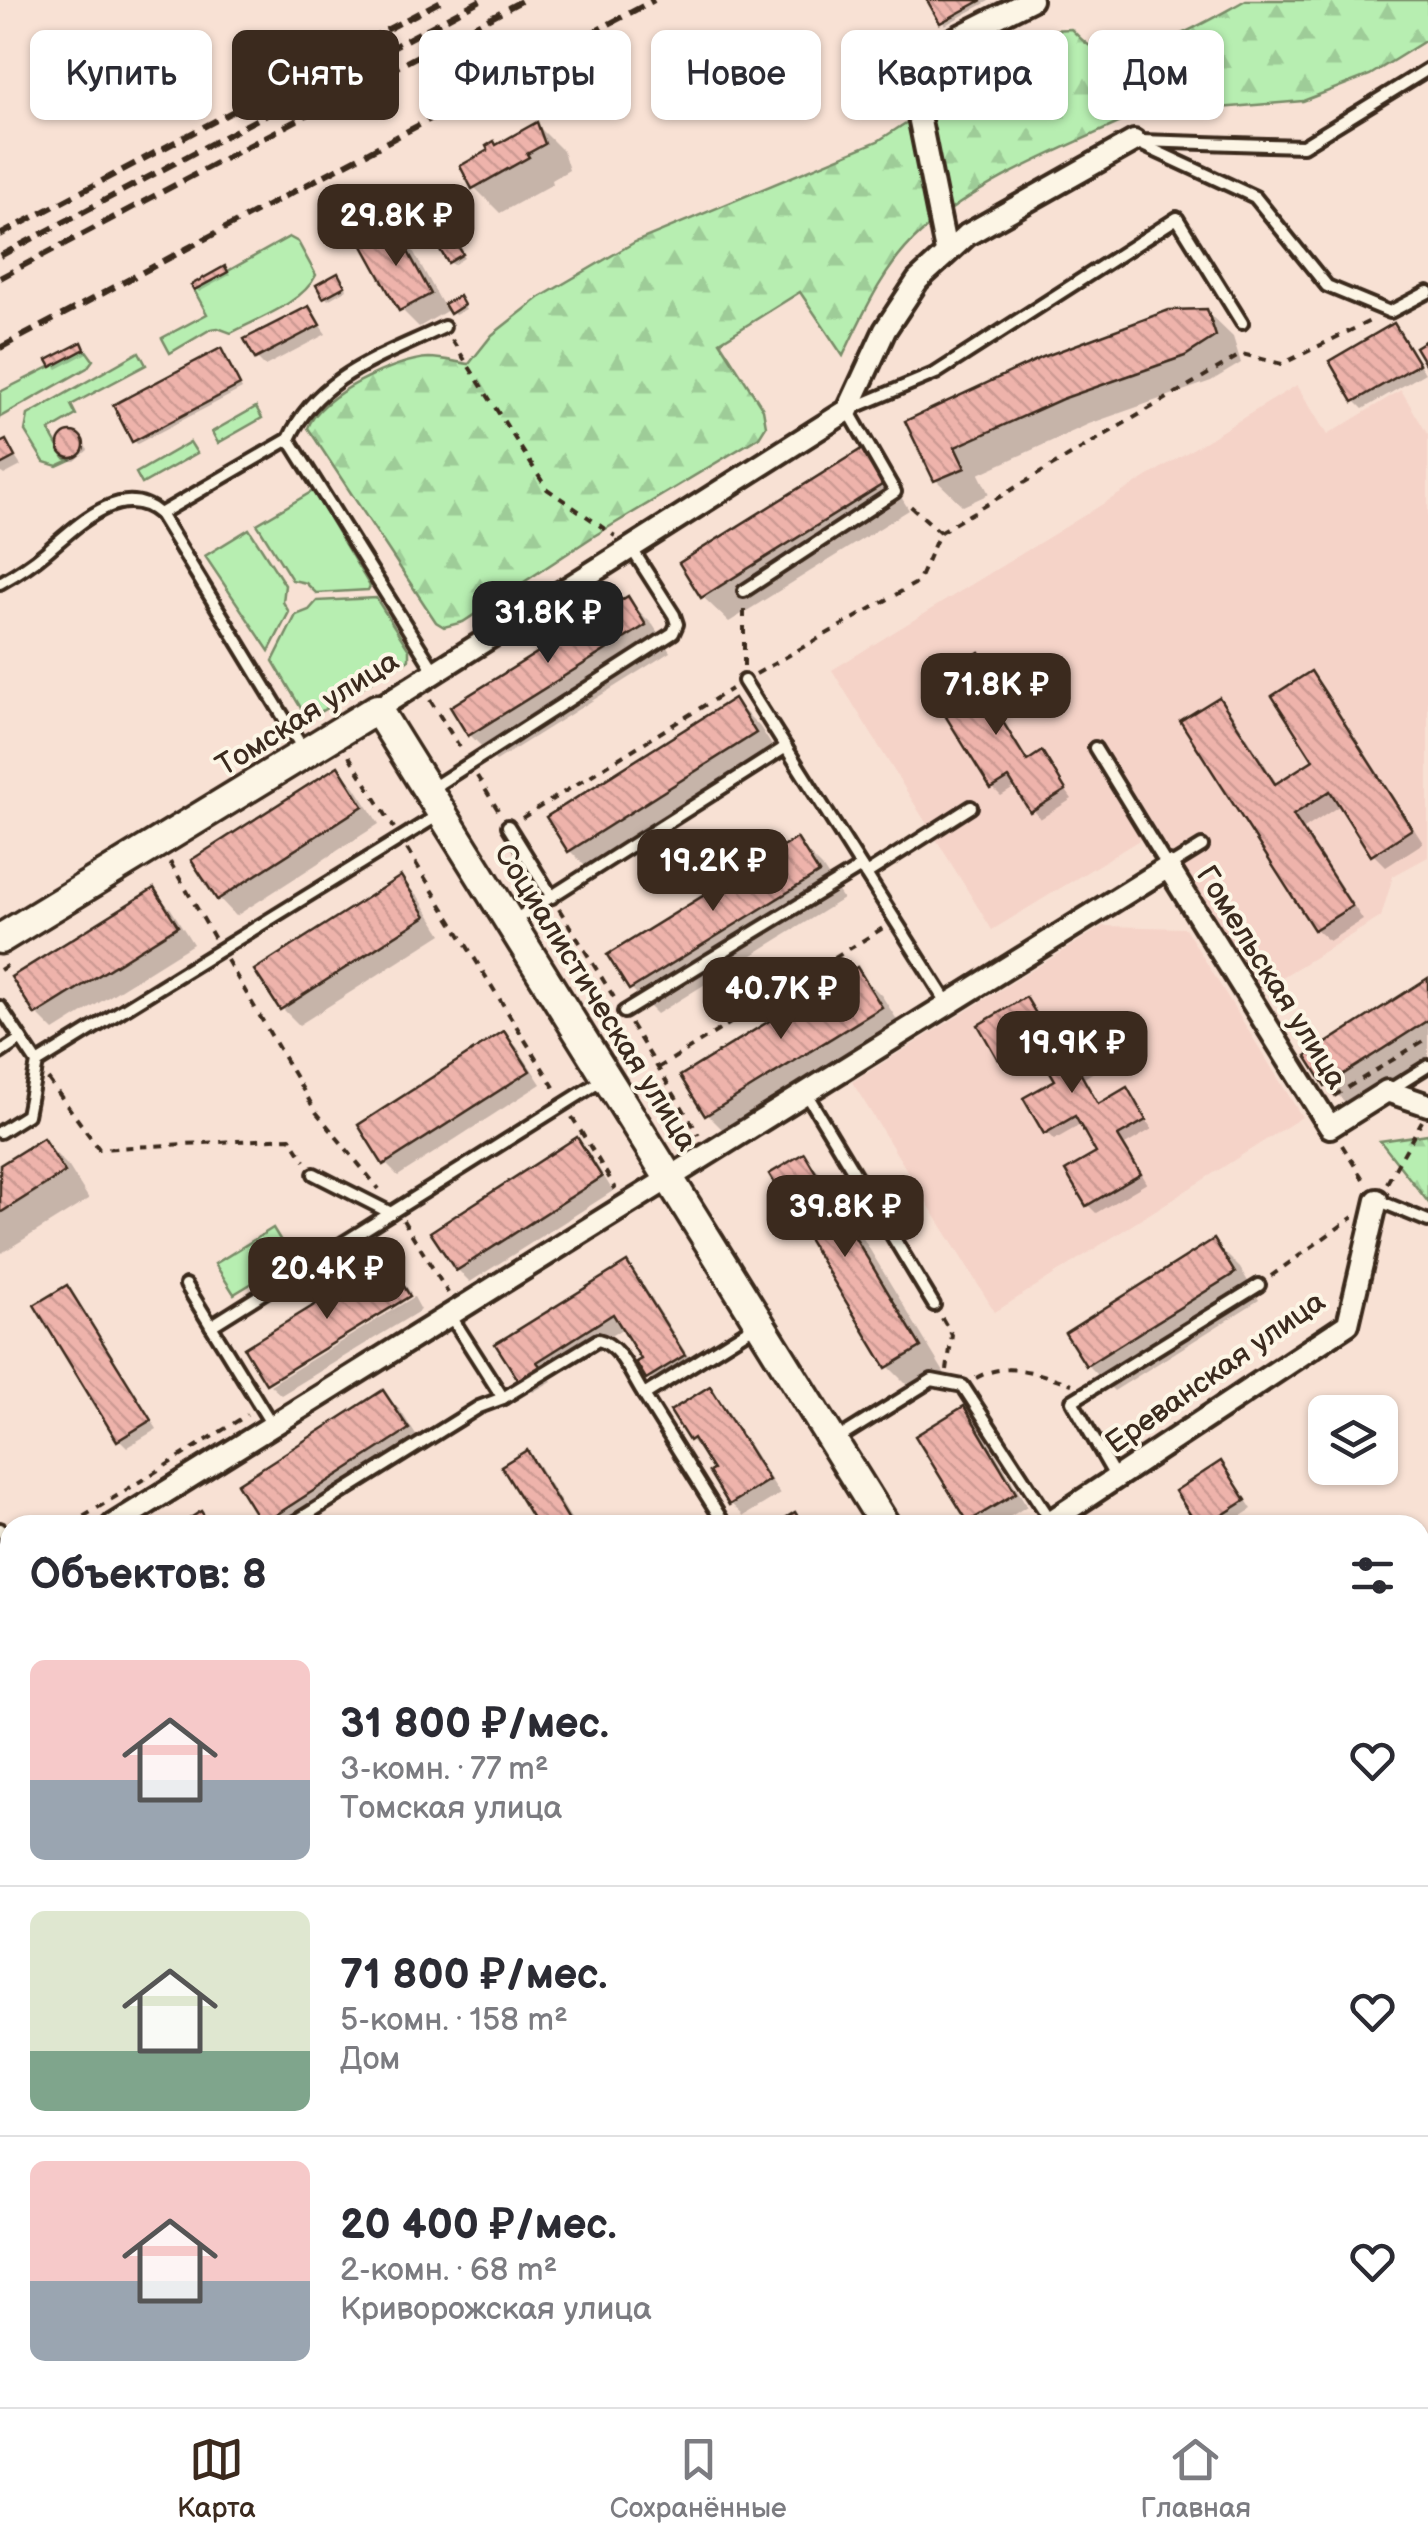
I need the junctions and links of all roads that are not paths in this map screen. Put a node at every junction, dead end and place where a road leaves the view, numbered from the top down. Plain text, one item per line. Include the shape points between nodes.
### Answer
1 (1031, 0) edge
2 (1428, 69) edge
3 (1134, 141) junction
4 (946, 252) junction
5 (1428, 292) edge
6 (1242, 323) dead end
7 (444, 327) road end
8 (848, 410) junction
9 (289, 439) junction
10 (160, 514) junction
11 (629, 547) junction
12 (0, 583) edge
13 (744, 591) road end
14 (435, 672) junction
15 (744, 681) road end
16 (377, 709) junction
17 (786, 747) junction
18 (1094, 748) dead end
19 (305, 752) junction
20 (435, 802) junction
21 (971, 806) dead end
22 (508, 826) road end
23 (1202, 846) dead end
24 (1168, 867) junction
25 (864, 870) junction
26 (552, 896) junction
27 (511, 922) junction
28 (0, 939) edge
29 (948, 1004) junction
30 (0, 1006) edge
31 (624, 1012) dead end
32 (22, 1039) junction
33 (0, 1052) edge
34 (37, 1063) junction
35 (1428, 1066) edge
36 (608, 1077) junction
37 (1387, 1091) junction
38 (806, 1093) junction
39 (1428, 1108) edge
40 (0, 1132) edge
41 (314, 1174) road end
42 (670, 1178) junction
43 (1377, 1200) joint
44 (393, 1211) junction
45 (1428, 1222) edge
46 (186, 1284) dead end
47 (1260, 1285) road end
48 (934, 1305) road end
49 (454, 1312) junction
50 (760, 1322) junction
51 (211, 1326) junction
52 (644, 1395) junction
53 (502, 1398) junction
54 (272, 1426) junction
55 (834, 1441) junction
56 (1116, 1478) junction
57 (130, 1515) edge
58 (306, 1515) edge
59 (719, 1515) edge
60 (879, 1515) edge
61 (1043, 1515) edge
62 (1060, 1515) edge

1 - 4 street via 948,42 919,88 916,102
2 - 3 lane via 1304,146
3 - 4 street
3 - 5 lane via 1255,198 1326,286 1390,312
4 - 8 street via 896,312
6 - 8 lane via 1177,218 936,374
7 - 9 lane via 331,384
8 - 11 street, Томская улица
8 - 13 lane via 895,492
9 - 10 lane
9 - 14 lane
10 - 12 lane via 144,504 114,503
10 - 19 lane
11 - 14 street, Томская улица
11 - 20 lane via 674,616 673,633 470,764
14 - 16 street, Томская улица
15 - 17 lane
16 - 19 street, Томская улица
16 - 20 street, Социалистическая улица
17 - 25 lane
17 - 26 lane
18 - 24 lane
19 - 28 street, Томская улица
20 - 27 street, Социалистическая улица
20 - 34 lane via 400,838
21 - 25 lane
22 - 26 lane
23 - 24 lane
24 - 29 street
24 - 37 street, Гомельская улица via 1330,1127
25 - 29 lane
25 - 31 lane
26 - 27 lane
27 - 36 street, Социалистическая улица
29 - 38 street
30 - 32 lane
32 - 33 lane
32 - 34 lane
34 - 40 lane via 27,1115
35 - 37 lane
36 - 42 street, Социалистическая улица
36 - 44 lane
37 - 39 street, Гомельская улица
38 - 42 street
38 - 48 lane
41 - 44 lane
42 - 49 street
42 - 50 street, Социалистическая улица
43 - 45 lane
43 - 56 street, Ереванская улица via 1348,1324
44 - 51 lane
46 - 51 lane
47 - 56 lane via 1072,1401
49 - 53 lane
49 - 54 street
50 - 52 lane
50 - 55 street, Социалистическая улица
51 - 54 lane
52 - 53 lane via 615,1350 598,1340
52 - 59 lane
53 - 58 lane
54 - 57 street
55 - 60 street, Социалистическая улица
55 - 61 lane via 932,1380 963,1386
56 - 62 street, Ереванская улица

